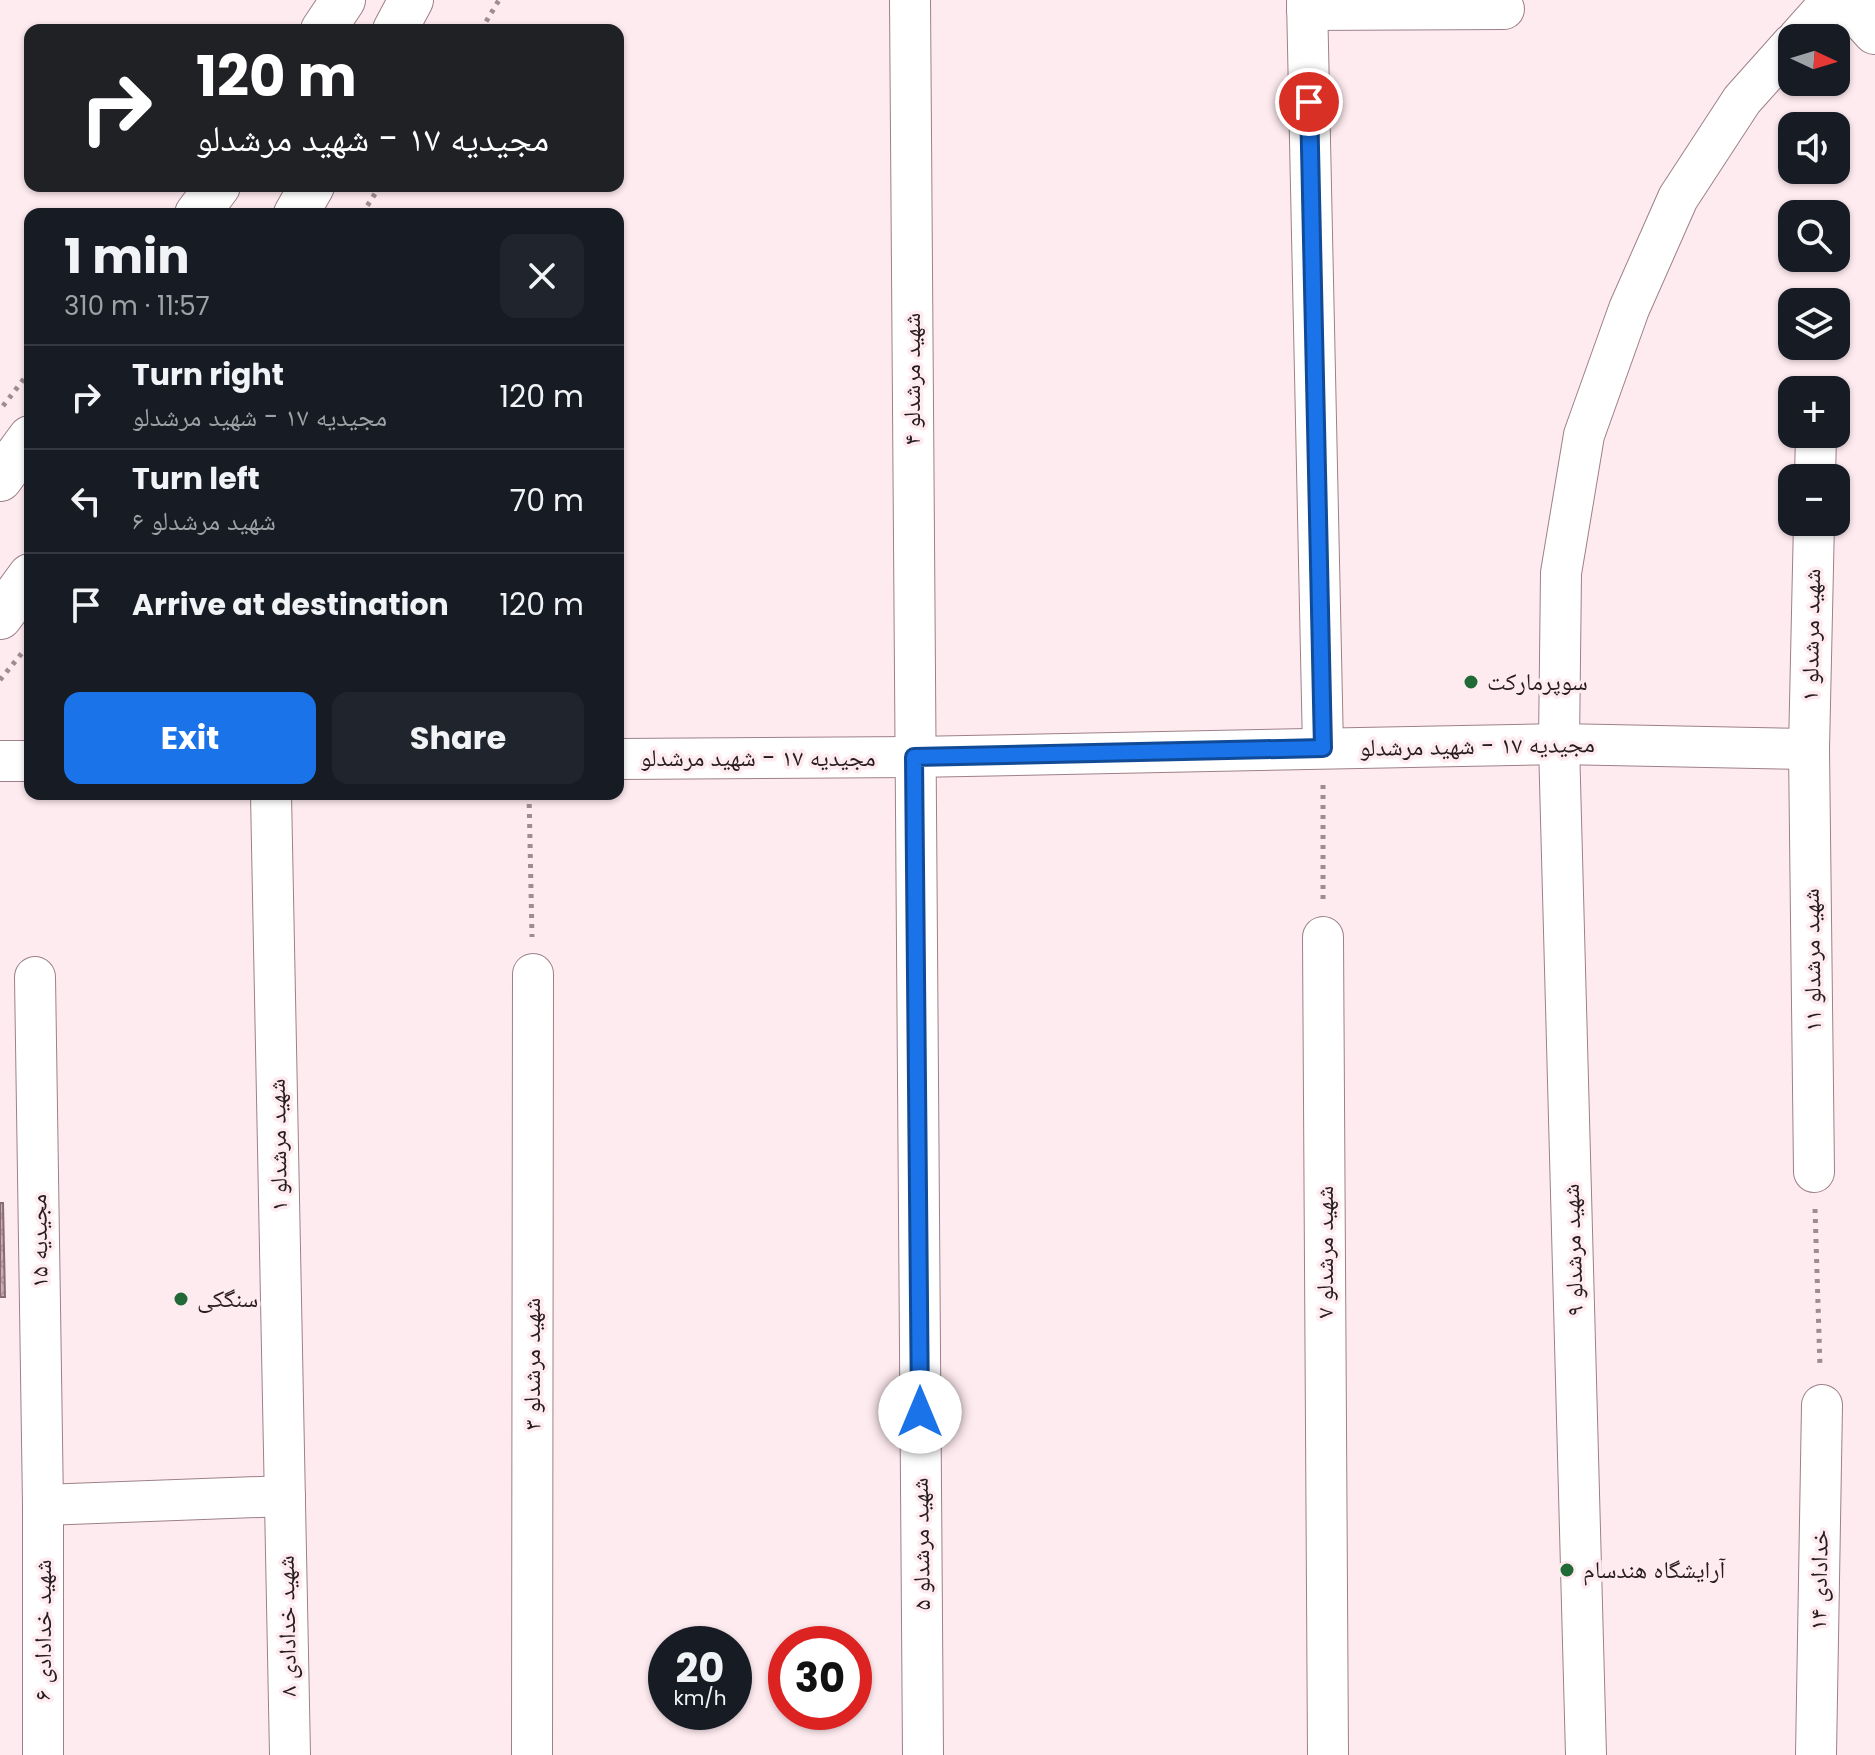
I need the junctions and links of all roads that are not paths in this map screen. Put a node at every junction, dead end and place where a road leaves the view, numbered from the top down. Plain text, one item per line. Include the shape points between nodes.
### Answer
1 (343, 0) edge
2 (411, 0) edge
3 (910, 0) edge
4 (1832, 0) edge
5 (1846, 0) edge
6 (1307, 5) edge
7 (1504, 9) dead end
8 (327, 24) edge
9 (398, 24) edge
10 (1811, 24) edge
11 (1875, 32) edge
12 (1778, 60) edge
13 (24, 446) edge
14 (0, 479) edge
15 (1814, 536) edge
16 (24, 584) edge
17 (0, 617) edge
18 (1559, 744) junction
19 (1323, 748) junction
20 (1809, 749) junction
21 (914, 757) junction
22 (624, 759) edge
23 (0, 761) edge
24 (24, 761) edge
25 (271, 800) edge
26 (1323, 937) road end
27 (533, 974) road end
28 (35, 977) dead end
29 (1814, 1172) road end
30 (1822, 1405) road end
31 (285, 1496) junction
32 (43, 1505) junction
33 (43, 1755) edge
34 (290, 1755) edge
35 (532, 1755) edge
36 (923, 1755) edge
37 (1328, 1755) edge
38 (1586, 1755) edge
39 (1816, 1755) edge

1 - 8 main road
2 - 9 main road
3 - 21 street, شهید مرشدلو ۴
4 - 10 street
5 - 11 main road
6 - 7 street
6 - 19 street
12 - 18 street, شهید مرشدلو ۹ via 1742,100 1678,198 1629,309 1584,435 1561,573
13 - 14 main road
15 - 20 street, شهید مرشدلو ۱
16 - 17 main road
18 - 19 street, مجیدیه ۱۷ - شهید مرشدلو
18 - 20 street, مجیدیه ۱۷ - شهید مرشدلو
18 - 38 street, شهید مرشدلو ۹
19 - 21 street, مجیدیه ۱۷ - شهید مرشدلو
20 - 29 street, شهید مرشدلو ۱۱
21 - 22 street, مجیدیه ۱۷ - شهید مرشدلو
21 - 36 street, شهید مرشدلو ۵
23 - 24 street
25 - 31 street, شهید مرشدلو ۱
26 - 37 street, شهید مرشدلو ۷
27 - 35 street, شهید مرشدلو ۳
28 - 32 street, مجیدیه ۱۵
30 - 39 street, خدادادی ۱۴
31 - 32 street
31 - 34 street, شهید خدادادی ۸
32 - 33 street, شهید خدادادی ۶

